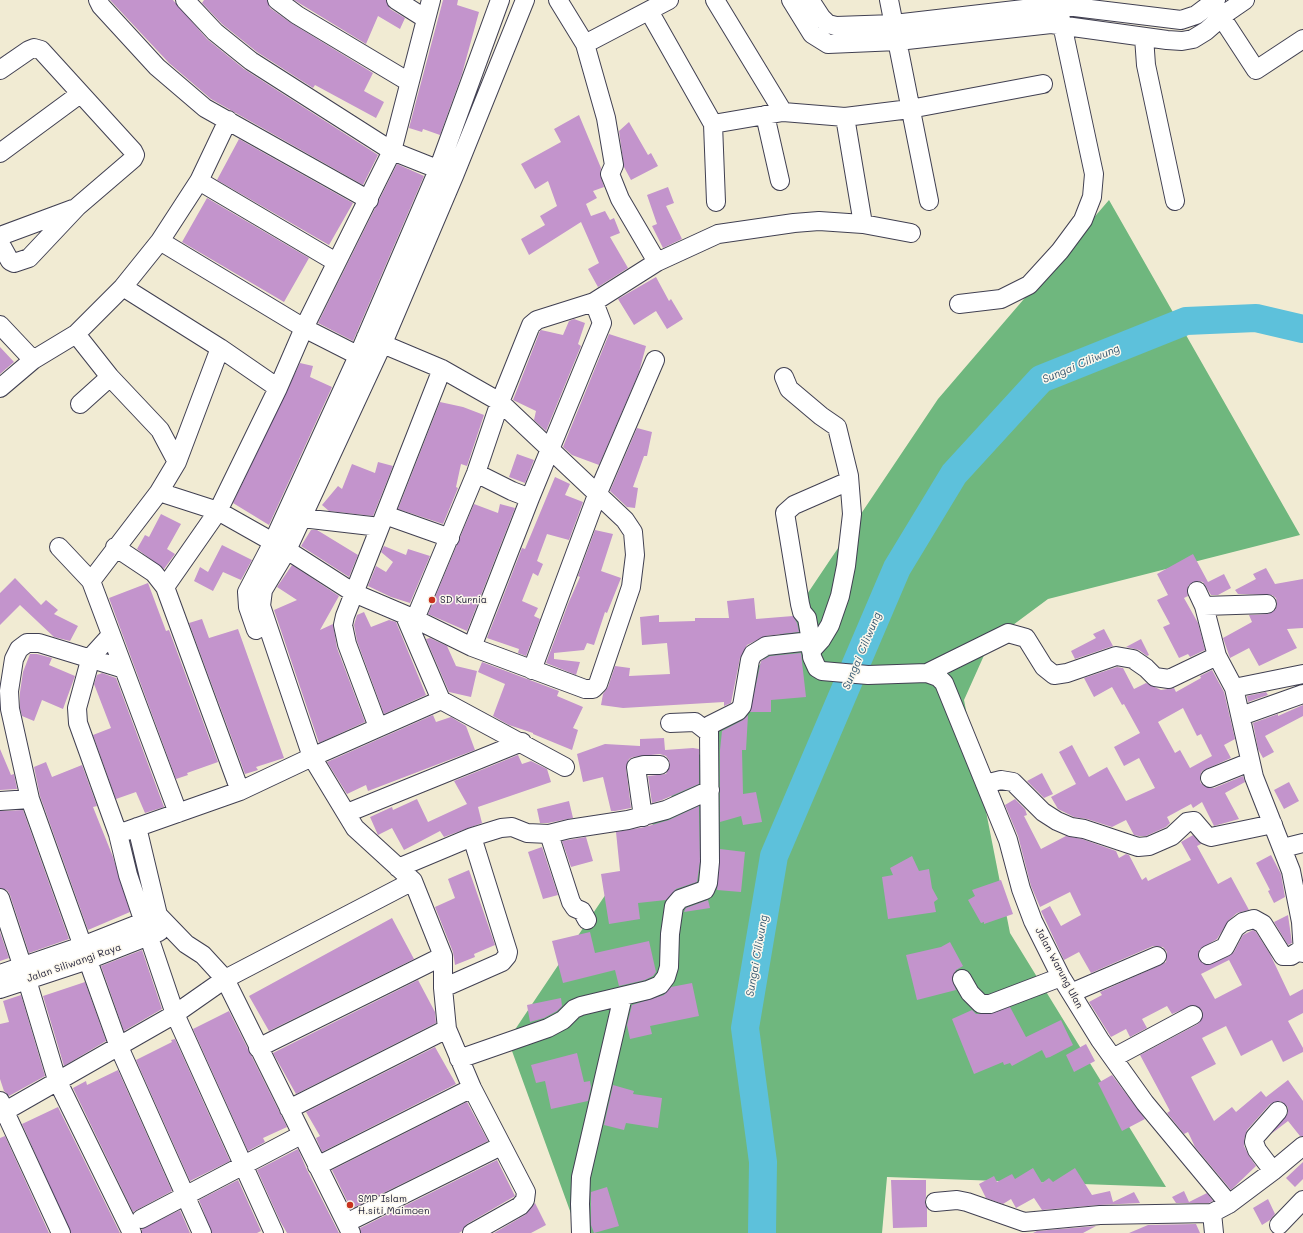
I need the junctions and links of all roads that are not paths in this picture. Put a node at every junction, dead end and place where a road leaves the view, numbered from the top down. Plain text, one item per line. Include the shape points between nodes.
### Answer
1 (98, 0) edge
2 (185, 0) edge
3 (277, 0) edge
4 (396, 0) edge
5 (431, 0) edge
6 (500, 0) edge
7 (558, 0) edge
8 (669, 0) edge
9 (715, 0) edge
10 (791, 0) edge
11 (810, 0) edge
12 (889, 0) edge
13 (1245, 0) edge
14 (522, 1) edge
15 (1058, 2) edge
16 (1222, 7) edge
17 (649, 11) junction
18 (426, 19) junction
19 (1174, 20) junction
20 (1062, 26) junction
21 (896, 32) junction
22 (1144, 37) junction
23 (1303, 39) edge
24 (1173, 40) junction
25 (585, 44) junction
26 (0, 70) edge
27 (409, 82) junction
28 (1043, 84) dead end
29 (80, 94) junction
30 (910, 109) junction
31 (783, 112) junction
32 (765, 115) junction
33 (845, 117) junction
34 (228, 120) junction
35 (713, 124) junction
36 (392, 151) junction
37 (0, 154) edge
38 (446, 173) junction
39 (199, 181) junction
40 (780, 181) dead end
41 (369, 200) junction
42 (929, 201) dead end
43 (1175, 201) dead end
44 (716, 202) dead end
45 (77, 207) junction
46 (863, 224) junction
47 (911, 233) dead end
48 (0, 236) edge
49 (160, 241) junction
50 (0, 243) edge
51 (336, 262) junction
52 (657, 262) junction
53 (123, 287) junction
54 (594, 302) junction
55 (959, 304) dead end
56 (0, 325) edge
57 (304, 328) junction
58 (76, 334) junction
59 (366, 337) junction
60 (383, 343) junction
61 (220, 348) junction
62 (33, 360) junction
63 (366, 360) junction
64 (655, 360) dead end
65 (442, 369) junction
66 (110, 377) junction
67 (784, 377) dead end
68 (0, 388) edge
69 (278, 388) junction
70 (500, 402) junction
71 (80, 404) dead end
72 (550, 448) junction
73 (177, 462) junction
74 (476, 473) junction
75 (849, 481) junction
76 (159, 492) junction
77 (597, 495) junction
78 (530, 498) junction
79 (218, 511) junction
80 (302, 518) junction
81 (383, 521) junction
82 (450, 538) junction
83 (280, 546) junction
84 (59, 547) dead end
85 (115, 547) junction
86 (91, 581) junction
87 (165, 588) junction
88 (354, 594) junction
89 (1267, 604) dead end
90 (410, 618) junction
91 (111, 635) junction
92 (811, 646) junction
93 (472, 647) junction
94 (1217, 656) junction
95 (91, 657) junction
96 (124, 669) junction
97 (532, 670) junction
98 (927, 673) junction
99 (1303, 674) edge
100 (1234, 688) junction
101 (1303, 694) edge
102 (441, 700) junction
103 (1241, 716) junction
104 (670, 723) dead end
105 (378, 727) junction
106 (709, 733) junction
107 (522, 742) junction
108 (307, 760) junction
109 (1250, 762) junction
110 (660, 765) dead end
111 (566, 767) dead end
112 (1210, 778) dead end
113 (985, 784) junction
114 (710, 790) junction
115 (240, 791) junction
116 (30, 799) junction
117 (0, 801) edge
118 (178, 813) junction
119 (347, 813) junction
120 (643, 817) junction
121 (1273, 824) junction
122 (137, 827) junction
123 (118, 834) junction
124 (549, 834) junction
125 (472, 837) junction
126 (1303, 843) edge
127 (1283, 848) junction
128 (398, 868) junction
129 (413, 881) junction
130 (0, 898) edge
131 (587, 920) dead end
132 (155, 926) junction
133 (1303, 951) edge
134 (85, 953) junction
135 (1208, 955) dead end
136 (443, 956) junction
137 (1157, 956) dead end
138 (25, 973) junction
139 (0, 974) edge
140 (1061, 977) junction
141 (225, 979) junction
142 (962, 979) dead end
143 (443, 988) junction
144 (0, 989) edge
145 (1071, 993) junction
146 (623, 996) junction
147 (175, 1014) junction
148 (1193, 1015) dead end
149 (447, 1029) junction
150 (119, 1047) junction
151 (258, 1048) junction
152 (1113, 1058) junction
153 (458, 1059) junction
154 (57, 1080) junction
155 (472, 1088) junction
156 (1, 1109) edge
157 (289, 1109) junction
158 (1278, 1111) dead end
159 (302, 1135) junction
160 (501, 1146) junction
161 (1303, 1146) edge
162 (243, 1164) junction
163 (317, 1166) junction
164 (1273, 1171) junction
165 (185, 1195) junction
166 (1303, 1200) edge
167 (935, 1202) dead end
168 (1229, 1204) junction
169 (1212, 1213) junction
170 (1279, 1225) dead end
171 (136, 1226) edge
172 (1026, 1227) edge
173 (348, 1228) edge
174 (477, 1232) edge
175 (61, 1233) edge
176 (202, 1233) edge
177 (274, 1233) edge
178 (581, 1233) edge
179 (1214, 1233) edge

1 - 34 street via 157,67 206,108
2 - 36 street via 216,32 251,61
3 - 27 street via 297,15
4 - 18 street
5 - 18 street
6 - 38 street
7 - 25 street
8 - 17 street
9 - 31 street
10 - 21 street via 812,34 828,44
11 - 21 street via 828,24
12 - 21 street
13 - 16 street
14 - 38 street
15 - 19 street
15 - 20 street
15 - 21 street
16 - 19 street via 1187,19
16 - 23 street via 1256,70
16 - 24 street via 1199,36 1182,41
17 - 25 street
17 - 35 street
18 - 27 street
19 - 24 street
20 - 21 street via 1051,24
20 - 22 street
20 - 55 street via 1094,174 1092,197 1083,220 1029,286 1001,299
21 - 30 street
22 - 24 street
22 - 43 street via 1146,65
25 - 52 street via 607,126 614,165 610,174 620,199
26 - 29 street via 29,50 41,50
27 - 36 street
28 - 30 street
29 - 37 street
29 - 45 street via 135,155
30 - 33 street
30 - 42 street
31 - 32 street
31 - 33 street
32 - 35 street
32 - 40 street
33 - 46 street
34 - 39 street
34 - 41 street
35 - 44 street
36 - 38 street
36 - 41 street
38 - 59 street
38 - 60 street
39 - 49 street
39 - 51 street
41 - 51 street
45 - 48 street
45 - 50 street via 24,262 10,261
46 - 47 street
46 - 52 street via 800,222 718,234
49 - 53 street
49 - 57 street
51 - 57 street
52 - 54 street
53 - 58 street
53 - 61 street
54 - 70 street via 531,324
54 - 72 street via 602,323
56 - 62 street
57 - 63 street
57 - 69 street
58 - 62 street
58 - 66 street
59 - 60 street
59 - 63 street
60 - 63 street
60 - 65 street
61 - 69 street
61 - 73 street
62 - 68 street
63 - 80 street
63 - 83 street
64 - 77 street
65 - 70 street
65 - 81 street
66 - 71 street
66 - 73 street via 160,430
67 - 75 street via 789,389 836,427
69 - 79 street
70 - 72 street
70 - 74 street
72 - 77 street
72 - 78 street
73 - 76 street
74 - 78 street
74 - 82 street
75 - 92 street via 852,514 840,596 822,640
75 - 92 street via 794,505 785,513 800,604 807,618
76 - 79 street
76 - 85 street
77 - 97 street
77 - 97 street via 629,526 635,555 631,587 598,684 592,689 585,689
78 - 93 street
79 - 83 street
79 - 87 street
80 - 81 street
80 - 83 street
81 - 82 street
81 - 88 street
82 - 90 street
83 - 88 street
83 - 108 street via 247,592 247,600
84 - 86 street
85 - 86 street
85 - 87 street via 154,573
86 - 91 street
87 - 115 street
88 - 90 street
88 - 105 street via 345,616 344,634
89 - 94 street via 1201,598
90 - 93 street
90 - 102 street
91 - 95 street
91 - 96 street
92 - 98 street via 817,668 822,671 868,674
92 - 106 street via 766,646 753,654 742,706 738,711 713,723
93 - 97 street
94 - 98 street via 1169,679 1155,677 1133,659 1116,656 1054,675 1044,668 1026,638 1008,633
94 - 100 street
95 - 96 street
95 - 116 street via 33,642 23,645 16,653 9,691 10,709
95 - 123 street via 77,708 78,723
96 - 118 street
98 - 113 street, Jalan Warung Ulan via 938,677 944,683
99 - 100 street
100 - 103 street
101 - 103 street
102 - 105 street
102 - 107 street
103 - 109 street
104 - 106 street via 695,722
105 - 108 street
106 - 114 street
107 - 111 street
107 - 119 street
108 - 115 street
108 - 119 street
109 - 112 street
109 - 121 street
110 - 120 street via 644,764 636,767
113 - 121 street via 1000,780 1013,782 1043,812 1057,821 1138,847 1149,846 1172,836 1186,822 1194,821 1211,837
113 - 140 street, Jalan Warung Ulan via 1008,840 1021,889 1033,921
114 - 120 street via 666,810
114 - 146 street via 708,883 705,890 680,899 674,906 669,967 660,985
115 - 118 street
116 - 117 street
116 - 134 street
118 - 122 street
119 - 128 street via 360,834
120 - 124 street
121 - 127 street
122 - 123 street
122 - 132 street
123 - 132 street via 128,875
124 - 125 street via 527,833 512,827
124 - 131 street via 571,902
125 - 128 street
125 - 143 street via 508,952 502,962
126 - 127 street
127 - 133 street via 1296,893
128 - 129 street
129 - 136 street
129 - 141 street
130 - 138 street
132 - 134 street, Jalan Siliwangi Raya
132 - 141 street via 203,955
132 - 147 street
133 - 135 street via 1283,956 1263,924 1254,919 1235,928 1225,947
134 - 138 street, Jalan Siliwangi Raya
134 - 150 street
136 - 143 street
136 - 151 street
137 - 145 street
138 - 139 street, Jalan Siliwangi Raya
138 - 144 street, Jalan Siliwangi Raya
138 - 154 street
140 - 142 street via 986,1004 981,1004 970,993
140 - 145 street, Jalan Warung Ulan
141 - 147 street
141 - 151 street
143 - 149 street
145 - 152 street, Jalan Warung Ulan
146 - 153 street via 581,1006 548,1028
146 - 178 street via 581,1177
147 - 150 street
147 - 162 street
148 - 152 street
149 - 153 street
149 - 157 street
150 - 154 street
150 - 165 street
151 - 157 street
152 - 168 street, Jalan Warung Ulan via 1145,1103
153 - 155 street
154 - 156 street
154 - 171 street
155 - 160 street
155 - 163 street
156 - 175 street
157 - 159 street
158 - 164 street via 1255,1137 1254,1142
159 - 162 street
159 - 163 street
160 - 173 street
160 - 174 street via 523,1184 525,1200 520,1206
161 - 164 street
162 - 165 street
162 - 177 street
163 - 173 street
164 - 168 street
165 - 171 street
165 - 176 street
166 - 170 street
167 - 172 street via 967,1202
168 - 169 street
169 - 172 street via 1047,1218
169 - 179 street

